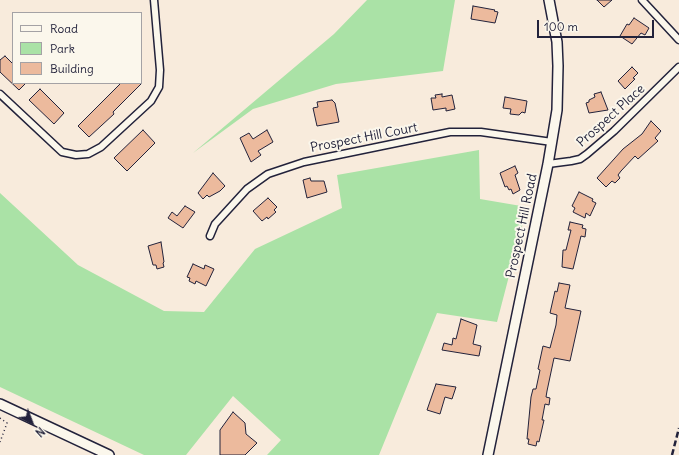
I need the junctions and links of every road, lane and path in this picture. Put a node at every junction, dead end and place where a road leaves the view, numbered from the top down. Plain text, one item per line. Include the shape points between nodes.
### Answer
1 (154, 0) edge
2 (549, 0) edge
3 (642, 0) edge
4 (679, 40) edge
5 (679, 67) edge
6 (0, 94) edge
7 (552, 142) junction
8 (548, 164) junction
9 (210, 236) dead end
10 (0, 404) edge
11 (0, 418) edge
12 (0, 442) edge
13 (110, 455) edge
14 (488, 455) edge

1 - 6 street via 159,87 151,101 101,148 88,154 62,152
2 - 7 street, Prospect Hill Road via 557,42 558,66 557,110
3 - 4 street
5 - 8 street, Prospect Place via 614,132 587,154 571,161
7 - 8 street, Prospect Hill Road
7 - 9 street, Prospect Hill Court via 481,132 450,132 304,162 268,174 247,189 220,219
8 - 14 street, Prospect Hill Road
10 - 13 street
11 - 12 path via 7,424

